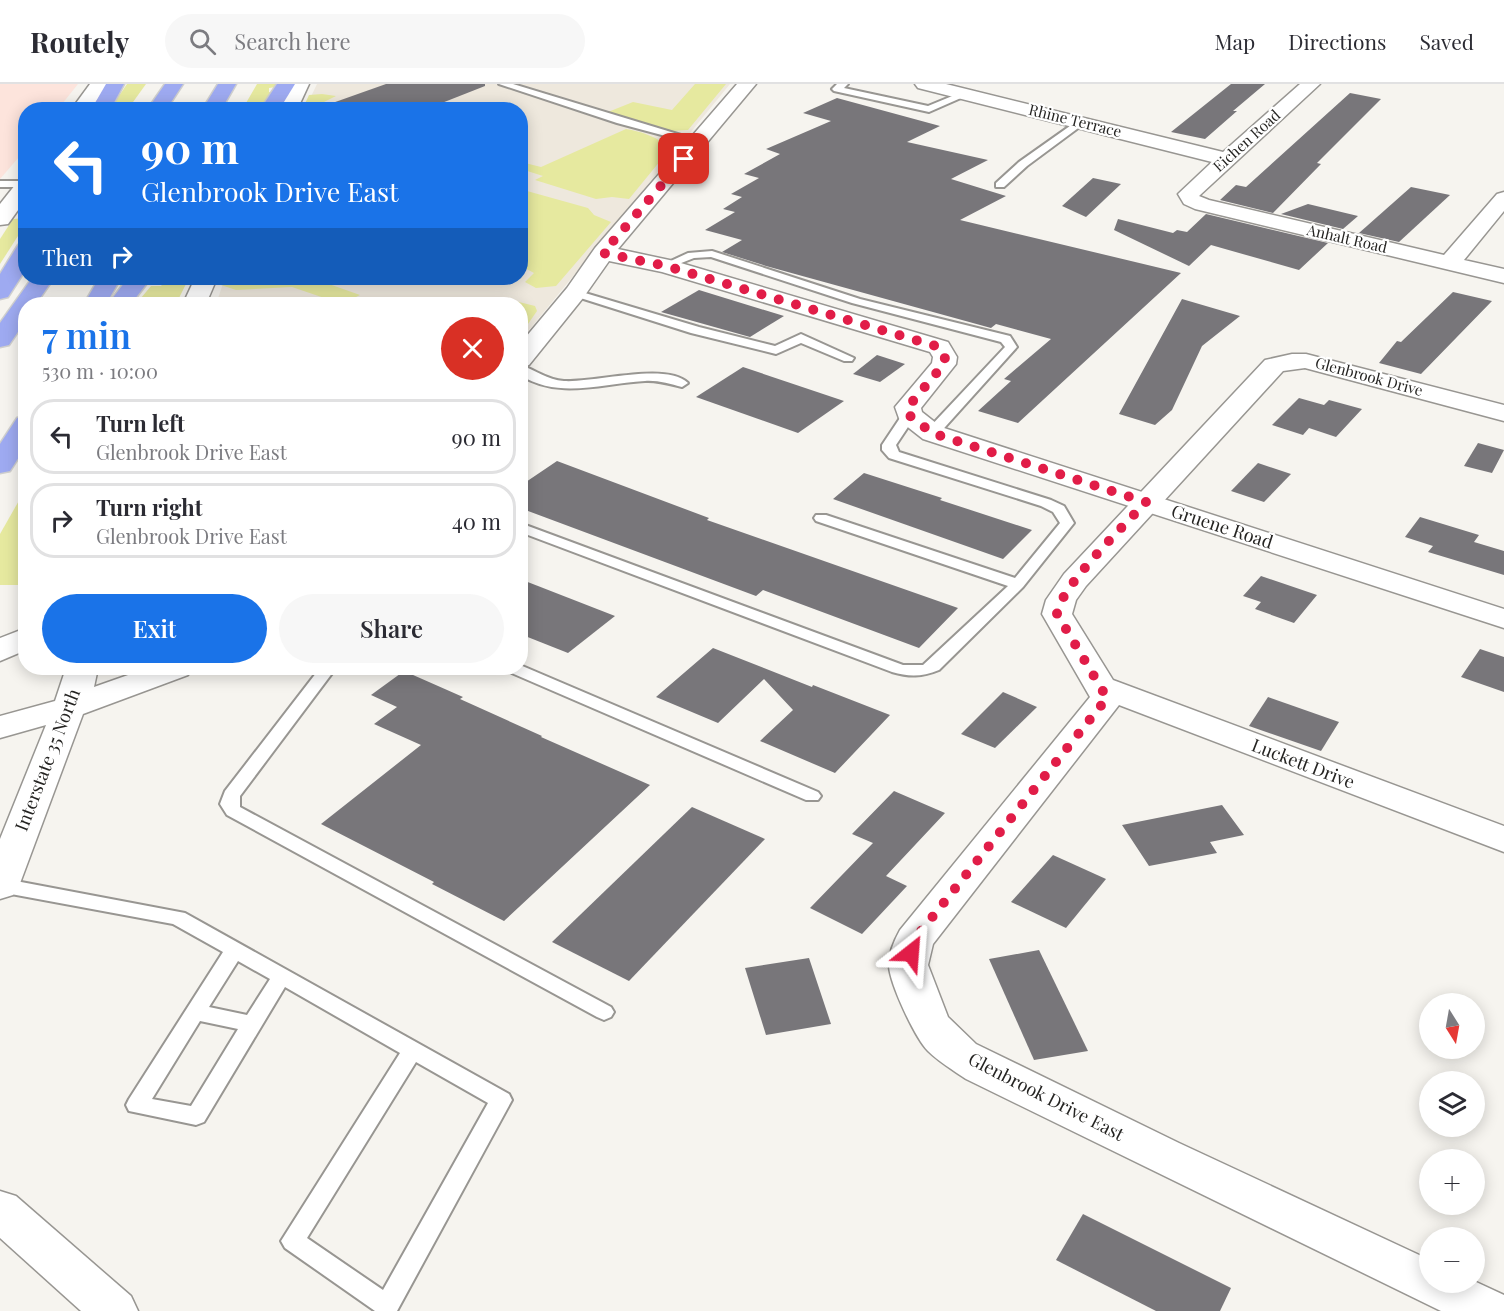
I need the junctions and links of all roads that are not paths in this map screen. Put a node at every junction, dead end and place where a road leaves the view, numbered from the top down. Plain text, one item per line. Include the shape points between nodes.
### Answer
1 (99, 84) edge
2 (115, 84) edge
3 (174, 84) edge
4 (227, 84) edge
5 (286, 84) edge
6 (300, 84) edge
7 (504, 84) edge
8 (747, 84) edge
9 (843, 84) edge
10 (924, 84) edge
11 (1311, 84) edge
12 (964, 94) junction
13 (86, 102) edge
14 (105, 102) edge
15 (162, 102) edge
16 (217, 102) edge
17 (274, 102) edge
18 (291, 102) edge
19 (1080, 123) junction
20 (699, 142) junction
21 (1226, 159) junction
22 (0, 184) edge
23 (18, 184) edge
24 (1000, 185) dead end
25 (18, 194) edge
26 (1504, 198) edge
27 (1191, 200) joint
28 (0, 219) edge
29 (603, 253) junction
30 (18, 263) edge
31 (1449, 263) junction
32 (666, 266) junction
33 (1504, 276) edge
34 (134, 285) edge
35 (0, 292) edge
36 (575, 293) junction
37 (125, 297) edge
38 (18, 315) edge
39 (0, 340) edge
40 (528, 350) edge
41 (848, 358) dead end
42 (528, 375) edge
43 (682, 383) dead end
44 (1504, 413) edge
45 (909, 415) junction
46 (932, 433) junction
47 (18, 437) edge
48 (0, 465) edge
49 (1146, 502) junction
50 (821, 518) dead end
51 (528, 530) edge
52 (1018, 584) junction
53 (1504, 619) edge
54 (18, 641) edge
55 (0, 651) edge
56 (528, 674) edge
57 (106, 675) edge
58 (140, 675) edge
59 (323, 675) edge
60 (76, 687) edge
61 (1101, 687) junction
62 (0, 708) edge
63 (0, 727) edge
64 (812, 796) dead end
65 (1504, 840) edge
66 (0, 885) edge
67 (234, 950) junction
68 (281, 976) junction
69 (195, 1012) junction
70 (604, 1012) dead end
71 (251, 1024) junction
72 (412, 1051) junction
73 (0, 1210) edge
74 (114, 1311) edge
75 (1489, 1311) edge

1 - 13 street
2 - 14 highway
3 - 15 highway
4 - 16 highway
5 - 17 highway
6 - 18 street
7 - 20 lane
8 - 20 street
9 - 12 lane via 837,89 929,109
10 - 12 street, Rhine Terrace
11 - 21 street, Eichen Road
12 - 19 street, Rhine Terrace
19 - 21 street, Rhine Terrace
19 - 24 lane
20 - 29 street
21 - 27 street, Eichen Road via 1188,194
22 - 23 lane
25 - 28 street
26 - 31 street
27 - 31 street, Anhalt Road
29 - 32 street
29 - 36 street
30 - 35 highway
31 - 33 street, Anhalt Road
32 - 45 street via 939,347 944,364 908,407
32 - 46 lane via 692,255 712,254 856,301 1006,339 1011,347
34 - 37 highway
36 - 40 street
36 - 41 lane via 776,350 801,338
38 - 39 highway
42 - 43 lane via 564,385 597,385 647,377
44 - 49 street, Glenbrook Drive via 1319,364 1281,362
45 - 46 street, Gruene Road
45 - 52 lane via 889,445 894,455 1046,503 1059,508 1064,515 1067,523
46 - 49 street, Gruene Road
47 - 48 highway
49 - 53 street, Gruene Road
49 - 61 street via 1075,580 1058,607 1057,614
50 - 52 lane
51 - 52 lane via 910,672 933,667
54 - 55 street
56 - 64 lane
57 - 60 street
58 - 60 street
59 - 70 lane via 231,795 232,811
60 - 62 street
60 - 63 street
60 - 66 street, Interstate 35 North
61 - 65 street, Luckett Drive
61 - 75 street, Glenbrook Drive East via 1107,698 914,940 908,965 930,1024 954,1049 981,1067
66 - 67 lane via 178,918
67 - 68 lane
67 - 69 lane
68 - 71 lane
68 - 72 lane
69 - 71 lane
69 - 71 lane via 138,1105 196,1116
72 - 72 lane via 501,1100 387,1306 293,1241
73 - 74 street

